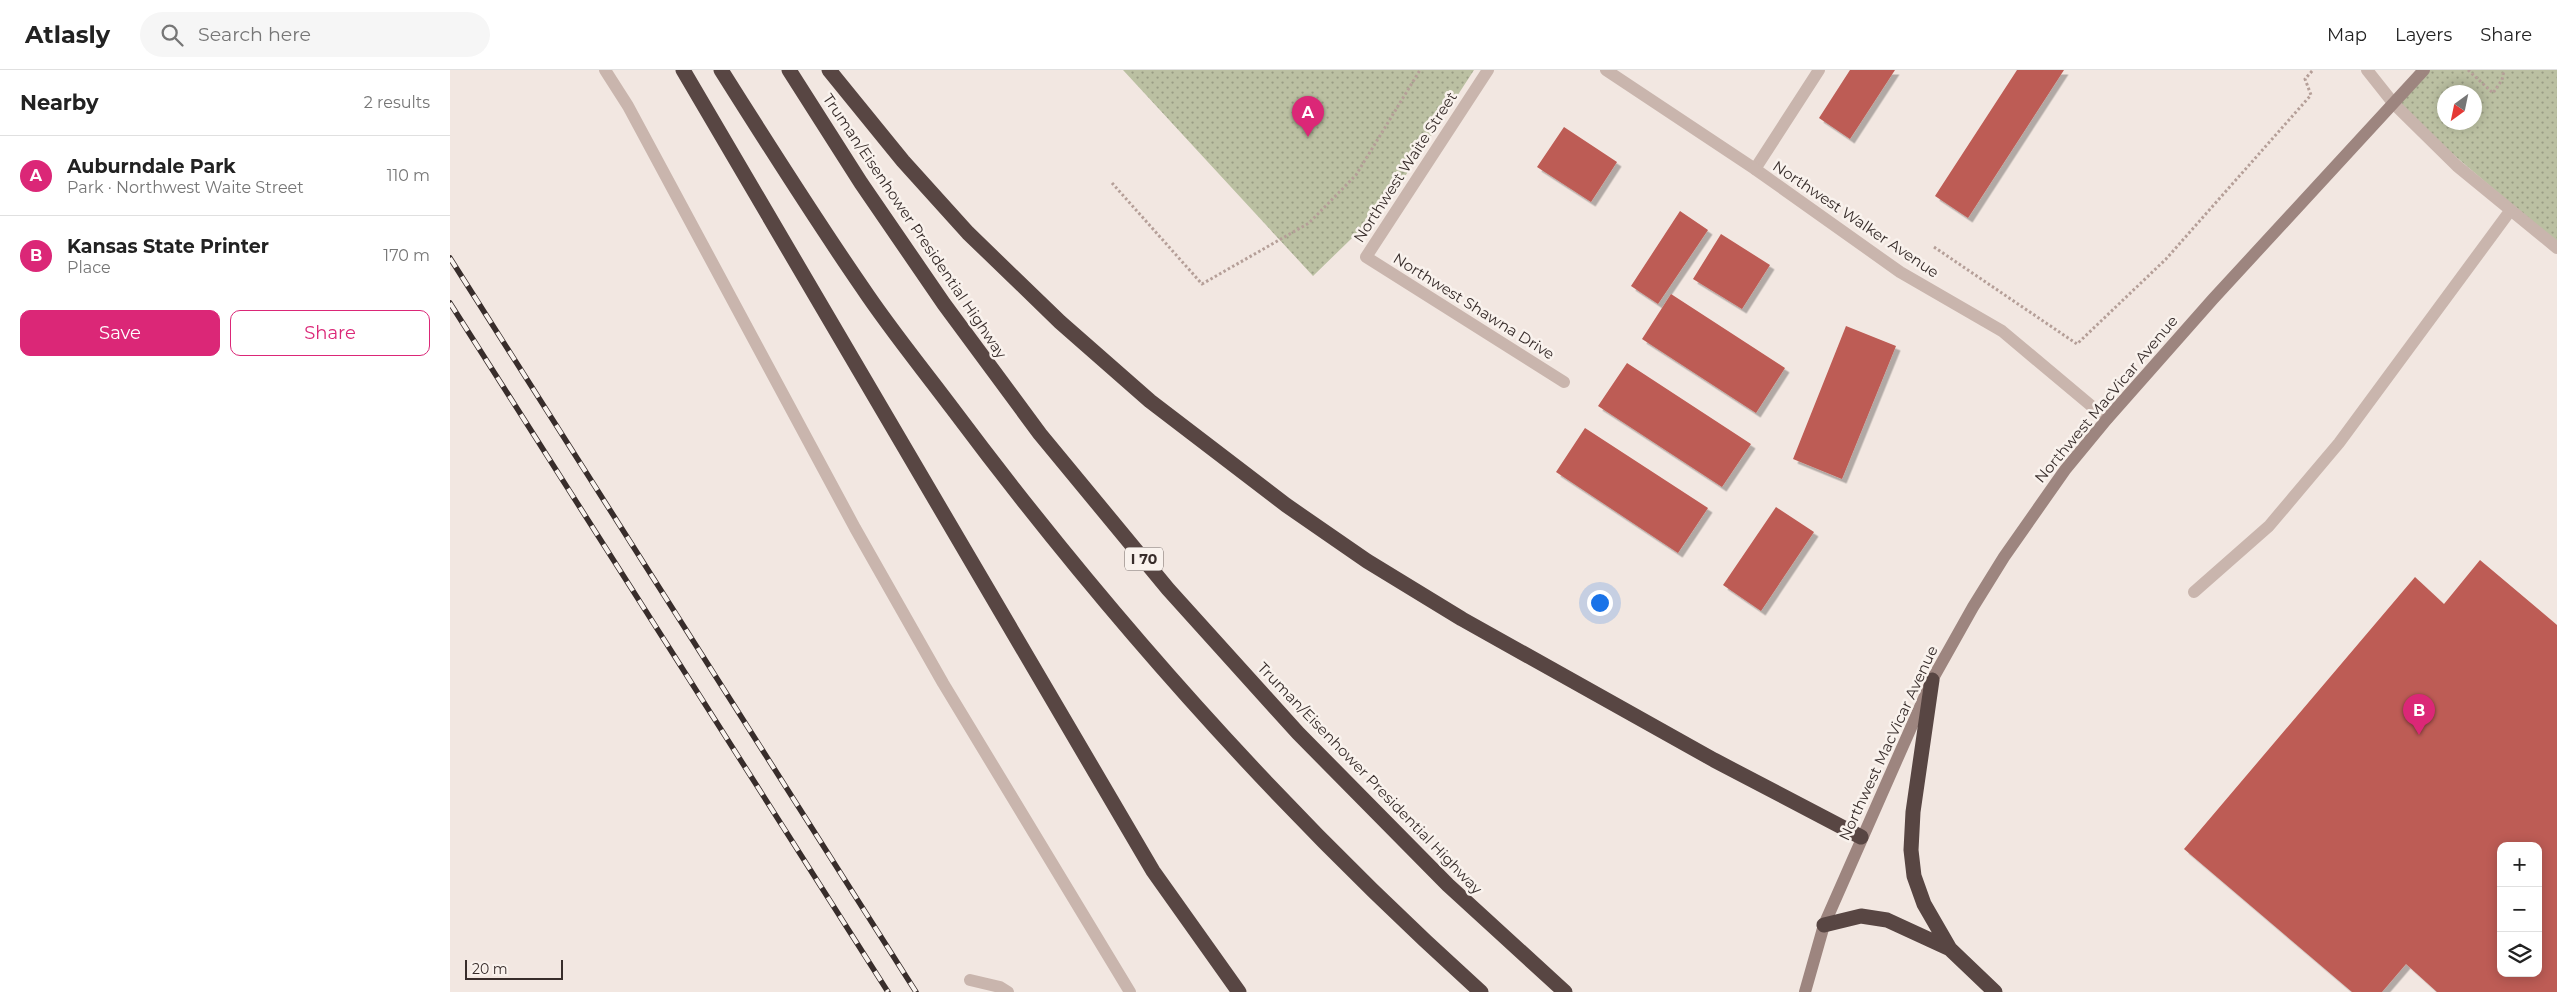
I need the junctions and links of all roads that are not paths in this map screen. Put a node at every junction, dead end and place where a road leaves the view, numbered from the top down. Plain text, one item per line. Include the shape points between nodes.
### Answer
1 (605, 70) edge
2 (682, 70) edge
3 (721, 70) edge
4 (788, 70) edge
5 (829, 70) edge
6 (1488, 70) edge
7 (1606, 70) edge
8 (1819, 70) edge
9 (2367, 70) edge
10 (2424, 70) edge
11 (2394, 104) junction
12 (1755, 169) junction
13 (2510, 211) junction
14 (2557, 248) edge
15 (1366, 257) joint
16 (1564, 382) dead end
17 (2107, 419) junction
18 (2194, 592) dead end
19 (1932, 680) junction
20 (1861, 837) junction
21 (1824, 925) junction
22 (1950, 949) junction
23 (970, 980) dead end
24 (1008, 992) edge
25 (1130, 992) edge
26 (1239, 992) edge
27 (1481, 992) edge
28 (1565, 992) edge
29 (1805, 992) edge
30 (1995, 992) edge

1 - 25 street via 628,106 845,510 938,675
2 - 26 highway via 1153,871
3 - 27 highway via 863,289 1001,473 1126,628 1258,773 1410,929
4 - 28 highway, Truman/Eisenhower Presidential Highway / I 70 via 944,304 1040,434 1168,589 1298,732 1427,864
5 - 20 highway via 968,233 1060,322 1150,401 1286,505 1367,561 1462,619 1714,760
6 - 15 street, Northwest Waite Street
7 - 12 street, Northwest Walker Avenue
8 - 12 street
9 - 11 street
10 - 11 main road, Northwest MacVicar Avenue
11 - 13 street via 2457,166
11 - 17 main road, Northwest MacVicar Avenue
12 - 17 street, Northwest Walker Avenue via 1900,272 2002,332
13 - 14 street
13 - 18 street via 2340,443 2269,526
15 - 16 street, Northwest Shawna Drive
17 - 19 main road, Northwest MacVicar Avenue via 2065,470 2009,549 1972,607
19 - 20 main road, Northwest MacVicar Avenue
19 - 22 highway via 1910,850 1914,876 1924,904
20 - 21 main road, Northwest MacVicar Avenue
21 - 22 highway via 1861,916 1888,920
21 - 29 main road, Northwest MacVicar Avenue
22 - 30 highway
23 - 24 street

